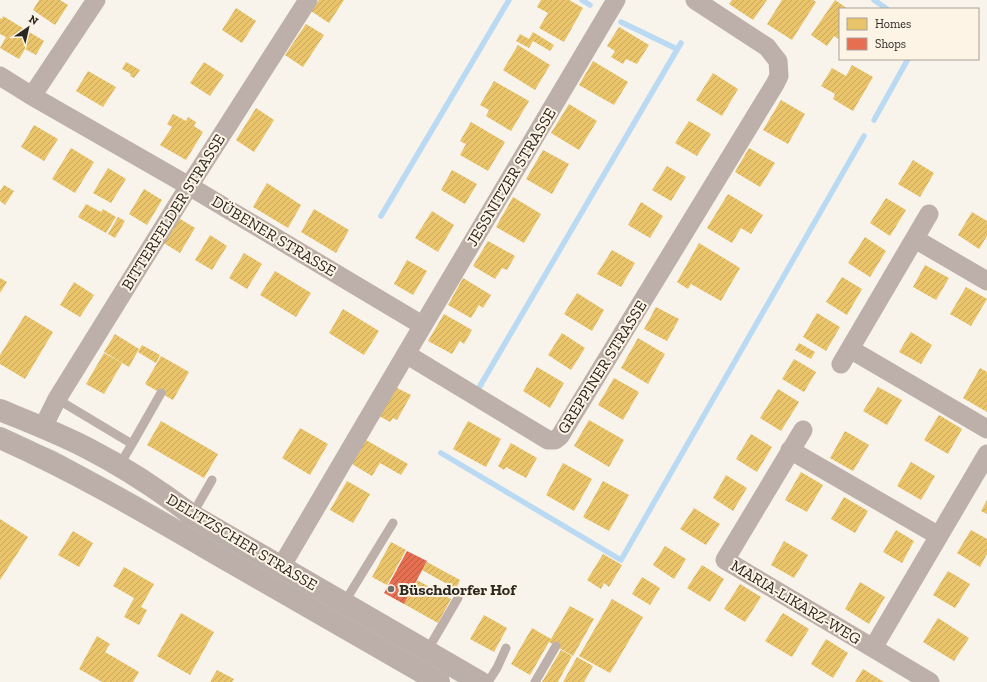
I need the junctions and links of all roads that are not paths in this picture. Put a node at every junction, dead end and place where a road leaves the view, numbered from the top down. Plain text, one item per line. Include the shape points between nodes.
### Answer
1 (96, 0) edge
2 (308, 0) edge
3 (616, 0) edge
4 (695, 0) edge
5 (0, 76) edge
6 (32, 96) junction
7 (189, 186) junction
8 (929, 214) dead end
9 (915, 239) junction
10 (987, 281) edge
11 (422, 325) junction
12 (406, 354) junction
13 (161, 393) dead end
14 (57, 399) junction
15 (3, 418) edge
16 (43, 427) junction
17 (987, 429) edge
18 (803, 430) dead end
19 (0, 438) edge
20 (132, 444) junction
21 (790, 450) junction
22 (987, 454) edge
23 (119, 466) junction
24 (212, 480) dead end
25 (192, 515) junction
26 (393, 523) dead end
27 (939, 536) junction
28 (281, 567) junction
29 (458, 598) dead end
30 (344, 604) junction
31 (556, 646) dead end
32 (506, 648) dead end
33 (873, 648) junction
34 (426, 651) junction
35 (439, 682) edge
36 (480, 682) edge
37 (488, 682) edge
38 (535, 682) edge
39 (930, 682) edge

1 - 6 street
2 - 7 street, BITTERFELDER STRASSE
3 - 11 street, JESSNITZER STRASSE
4 - 12 street, GREPPINER STRASSE via 766,47 778,61 779,76 560,436 555,440 548,440
5 - 6 street, DÜBENER STRASSE
6 - 7 street, DÜBENER STRASSE
7 - 11 street, DÜBENER STRASSE
7 - 14 street, BITTERFELDER STRASSE
8 - 9 street
9 - 10 street
9 - 17 street via 846,357
11 - 12 street, JESSNITZER STRASSE
12 - 28 street
13 - 20 lane
14 - 16 street, BITTERFELDER STRASSE
14 - 20 lane
15 - 16 main road, DELITZSCHER STRASSE
16 - 23 main road, DELITZSCHER STRASSE
18 - 21 street, MARIA-LIKARZ-WEG
19 - 35 main road, DELITZSCHER STRASSE via 32,452 124,501
20 - 23 lane
21 - 27 street
21 - 33 street, MARIA-LIKARZ-WEG via 726,560
22 - 27 street
23 - 25 main road, DELITZSCHER STRASSE
24 - 25 lane
25 - 28 main road, DELITZSCHER STRASSE
26 - 30 lane
27 - 33 street
28 - 30 main road, DELITZSCHER STRASSE
29 - 34 lane
30 - 34 main road, DELITZSCHER STRASSE
31 - 38 lane
32 - 37 lane
33 - 39 street
34 - 36 main road, DELITZSCHER STRASSE

